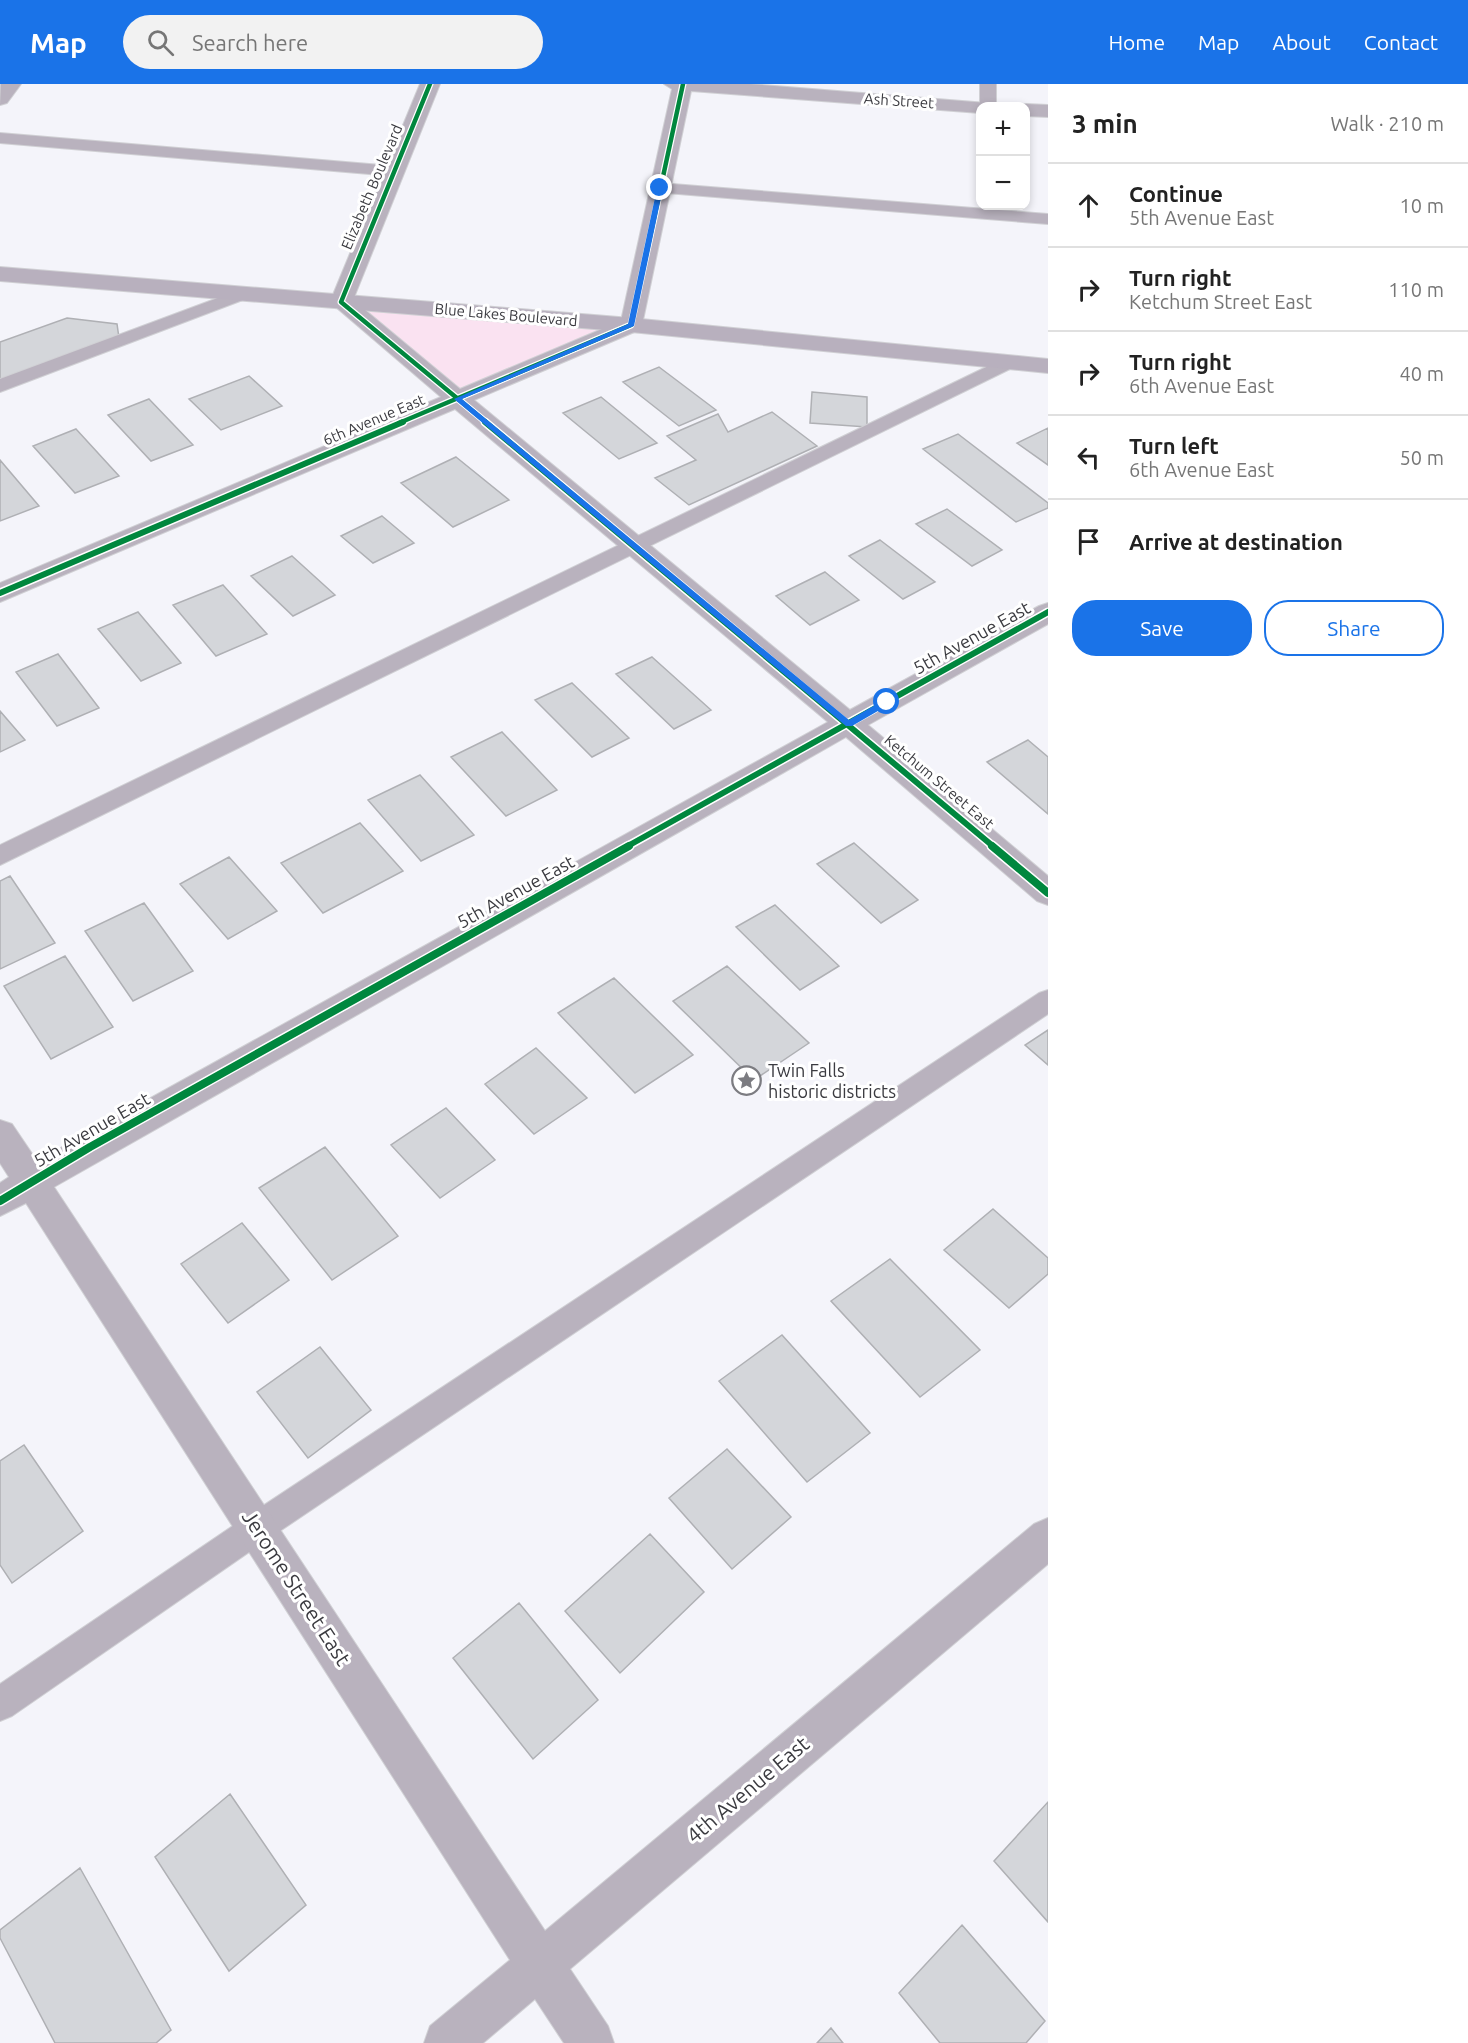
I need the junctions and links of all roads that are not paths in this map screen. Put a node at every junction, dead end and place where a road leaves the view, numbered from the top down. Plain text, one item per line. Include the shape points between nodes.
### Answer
1 (11, 84) edge
2 (430, 84) edge
3 (674, 84) edge
4 (683, 84) edge
5 (988, 84) edge
6 (0, 99) edge
7 (988, 102) edge
8 (976, 107) edge
9 (1030, 110) edge
10 (1048, 111) edge
11 (0, 138) edge
12 (393, 171) junction
13 (660, 188) junction
14 (1048, 219) edge
15 (0, 274) edge
16 (242, 294) junction
17 (341, 302) junction
18 (631, 325) junction
19 (1009, 362) junction
20 (1048, 366) edge
21 (0, 386) edge
22 (458, 399) junction
23 (635, 546) junction
24 (0, 593) edge
25 (1048, 612) edge
26 (849, 724) junction
27 (0, 856) edge
28 (1048, 893) edge
29 (1048, 1000) edge
30 (0, 1134) edge
31 (16, 1192) edge
32 (257, 1528) junction
33 (1048, 1538) edge
34 (0, 1704) edge
35 (541, 1966) junction
36 (447, 2043) edge
37 (591, 2043) edge

1 - 6 street
2 - 12 street, Elizabeth Boulevard
3 - 4 street, Ash Street
4 - 8 street, Ash Street
4 - 13 street
5 - 7 lane
9 - 10 street
11 - 12 lane
12 - 17 street, Elizabeth Boulevard
13 - 14 lane
13 - 18 street
15 - 16 main road, Blue Lakes Boulevard
16 - 17 main road, Blue Lakes Boulevard
16 - 21 lane
17 - 18 main road, Blue Lakes Boulevard
17 - 22 street, Ketchum Street East
18 - 19 main road, Blue Lakes Boulevard
18 - 22 street, 6th Avenue East
19 - 20 main road, Blue Lakes Boulevard
19 - 23 lane
22 - 23 street, Ketchum Street East
22 - 24 street, 6th Avenue East
23 - 26 street, Ketchum Street East
23 - 27 lane
25 - 26 street, 5th Avenue East
26 - 28 street, Ketchum Street East
26 - 31 street, 5th Avenue East
29 - 32 lane
30 - 31 street, Jerome Street East
31 - 32 street, Jerome Street East
32 - 34 lane
32 - 35 street, Jerome Street East
33 - 35 street, 4th Avenue East
35 - 36 street, 4th Avenue East
35 - 37 street, Jerome Street East

